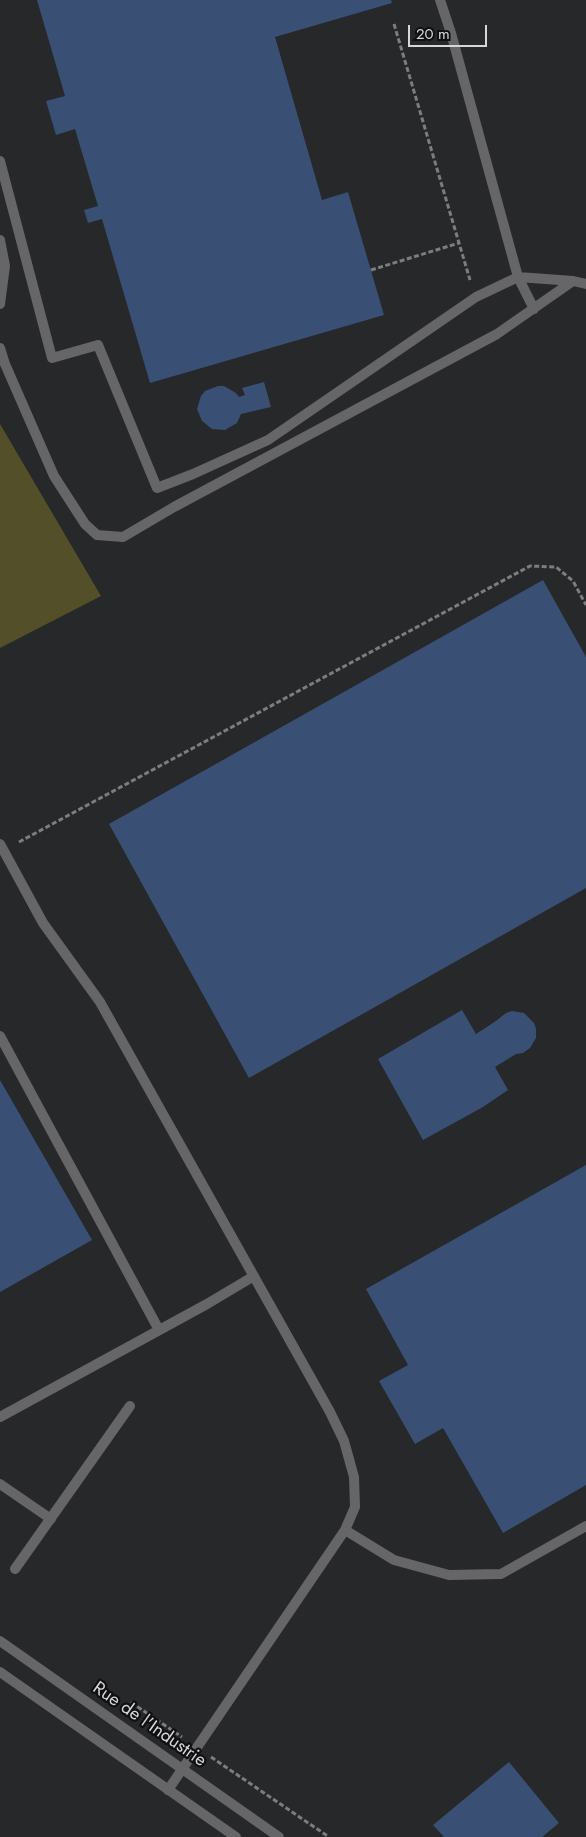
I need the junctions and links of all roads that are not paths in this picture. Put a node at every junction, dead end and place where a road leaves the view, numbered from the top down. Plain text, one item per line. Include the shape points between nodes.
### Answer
1 (440, 0) edge
2 (0, 161) edge
3 (0, 240) edge
4 (518, 277) junction
5 (573, 281) junction
6 (586, 284) edge
7 (0, 304) edge
8 (534, 309) junction
9 (0, 348) edge
10 (2, 847) edge
11 (0, 1036) edge
12 (254, 1276) junction
13 (159, 1330) junction
14 (130, 1406) dead end
15 (0, 1417) edge
16 (0, 1484) edge
17 (50, 1519) junction
18 (586, 1526) edge
19 (346, 1530) junction
20 (15, 1569) dead end
21 (0, 1641) edge
22 (0, 1672) edge
23 (183, 1769) junction
24 (168, 1790) junction
25 (236, 1837) edge
26 (279, 1837) edge

1 - 4 street
2 - 4 street via 52,358 98,345 157,488 268,440 476,297
3 - 7 street via 6,266
4 - 5 street
4 - 8 street
5 - 6 street
5 - 8 street
8 - 9 street via 497,334 123,537 97,535 85,524 54,476
10 - 12 street via 43,923 100,1002
11 - 13 street
12 - 13 street
12 - 19 street via 344,1441 354,1476 355,1507
13 - 15 street
14 - 17 street
16 - 17 street
17 - 20 street
18 - 19 street via 501,1574 448,1574 394,1560
19 - 23 street
21 - 23 street, Rue de l'Industrie
22 - 24 street
23 - 24 street
23 - 26 street, Rue de l'Industrie
24 - 25 street

